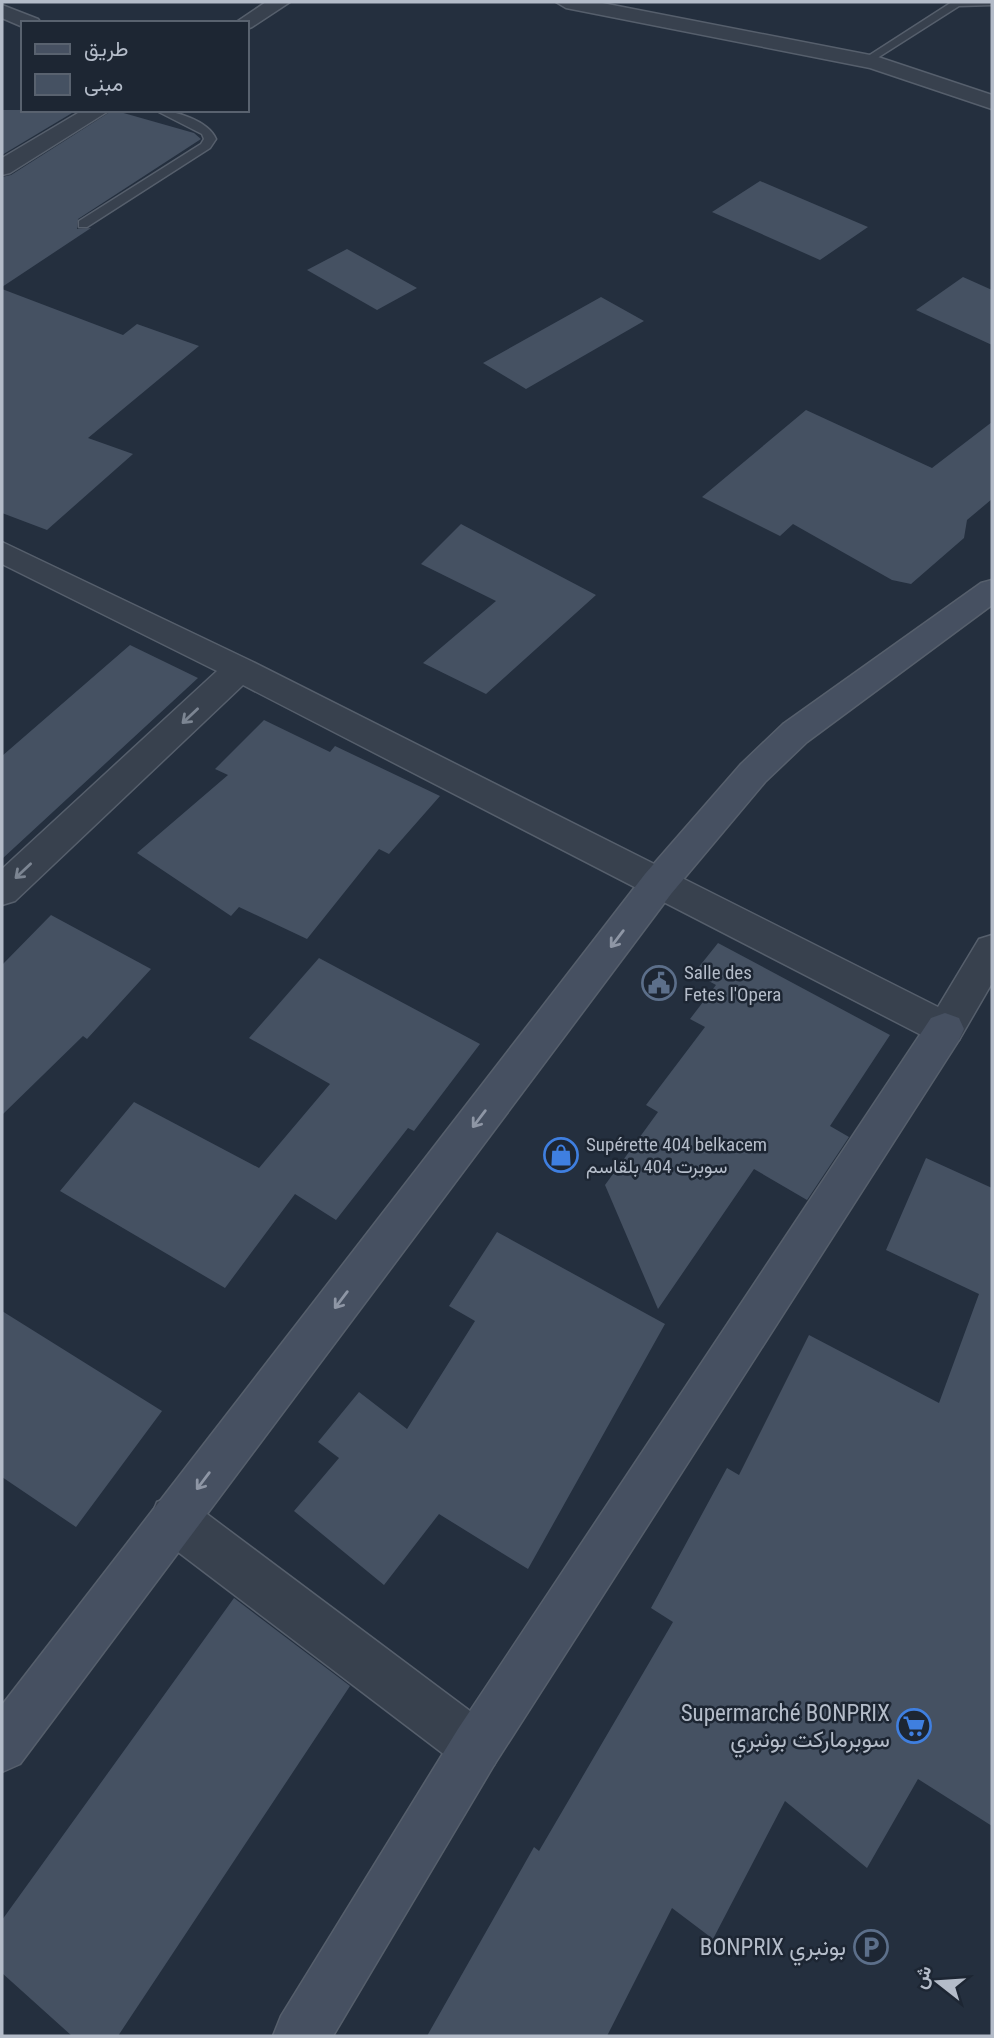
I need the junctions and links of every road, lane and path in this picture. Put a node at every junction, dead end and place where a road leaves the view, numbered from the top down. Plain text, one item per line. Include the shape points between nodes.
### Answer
1 (280, 2) edge
2 (566, 2) edge
3 (992, 2) edge
4 (2, 11) edge
5 (26, 21) edge
6 (248, 21) edge
7 (867, 60) junction
8 (992, 102) edge
9 (96, 112) edge
10 (164, 112) edge
11 (2, 168) edge
12 (83, 224) dead end
13 (2, 552) edge
14 (992, 590) edge
15 (240, 669) junction
16 (658, 884) junction
17 (2, 891) edge
18 (992, 950) edge
19 (945, 1029) junction
20 (174, 1519) junction
21 (2, 1746) edge
22 (476, 1747) junction
23 (301, 2036) edge

1 - 6 street
2 - 7 street
3 - 7 lane via 957,3
4 - 5 street
7 - 8 street
9 - 11 street
10 - 12 lane via 207,132 206,146
13 - 15 street
14 - 16 main road via 795,733 753,773
15 - 16 street
15 -> 17 street
16 - 19 street
16 -> 20 main road
18 - 19 street
19 - 22 main road
20 - 21 main road
20 - 22 street
22 - 23 main road

